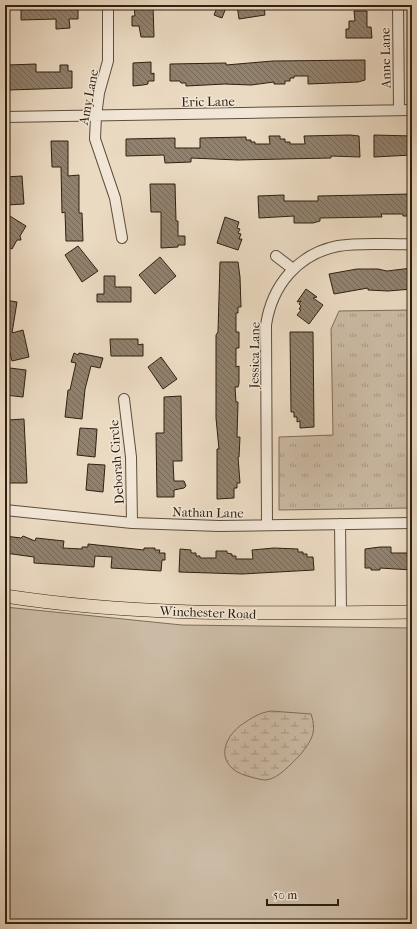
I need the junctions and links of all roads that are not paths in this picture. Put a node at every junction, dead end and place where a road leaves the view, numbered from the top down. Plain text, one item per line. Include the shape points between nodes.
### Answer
1 (108, 5) edge
2 (398, 5) edge
3 (399, 110) junction
4 (412, 110) edge
5 (96, 116) junction
6 (5, 117) edge
7 (122, 238) dead end
8 (412, 244) edge
9 (276, 256) dead end
10 (293, 269) junction
11 (124, 399) dead end
12 (5, 510) edge
13 (132, 523) junction
14 (412, 523) edge
15 (340, 524) junction
16 (267, 526) junction
17 (5, 596) edge
18 (412, 612) edge
19 (341, 613) junction

1 - 5 street, Amy Lane via 108,60
2 - 3 street, Anne Lane
3 - 4 street, Eric Lane
3 - 5 street, Eric Lane
5 - 6 street, Eric Lane
5 - 7 street, Amy Lane via 95,139 115,198
8 - 10 street, Jessica Lane via 339,246 313,254
9 - 10 street
10 - 16 street, Jessica Lane via 285,276 271,301 266,325
11 - 13 street, Deborah Circle via 131,457
12 - 13 street, Nathan Lane
13 - 16 street, Nathan Lane
14 - 15 street, Nathan Lane
15 - 16 street, Nathan Lane
15 - 19 street
17 - 19 main road, Winchester Road via 82,606 156,611 241,614
18 - 19 main road, Winchester Road

